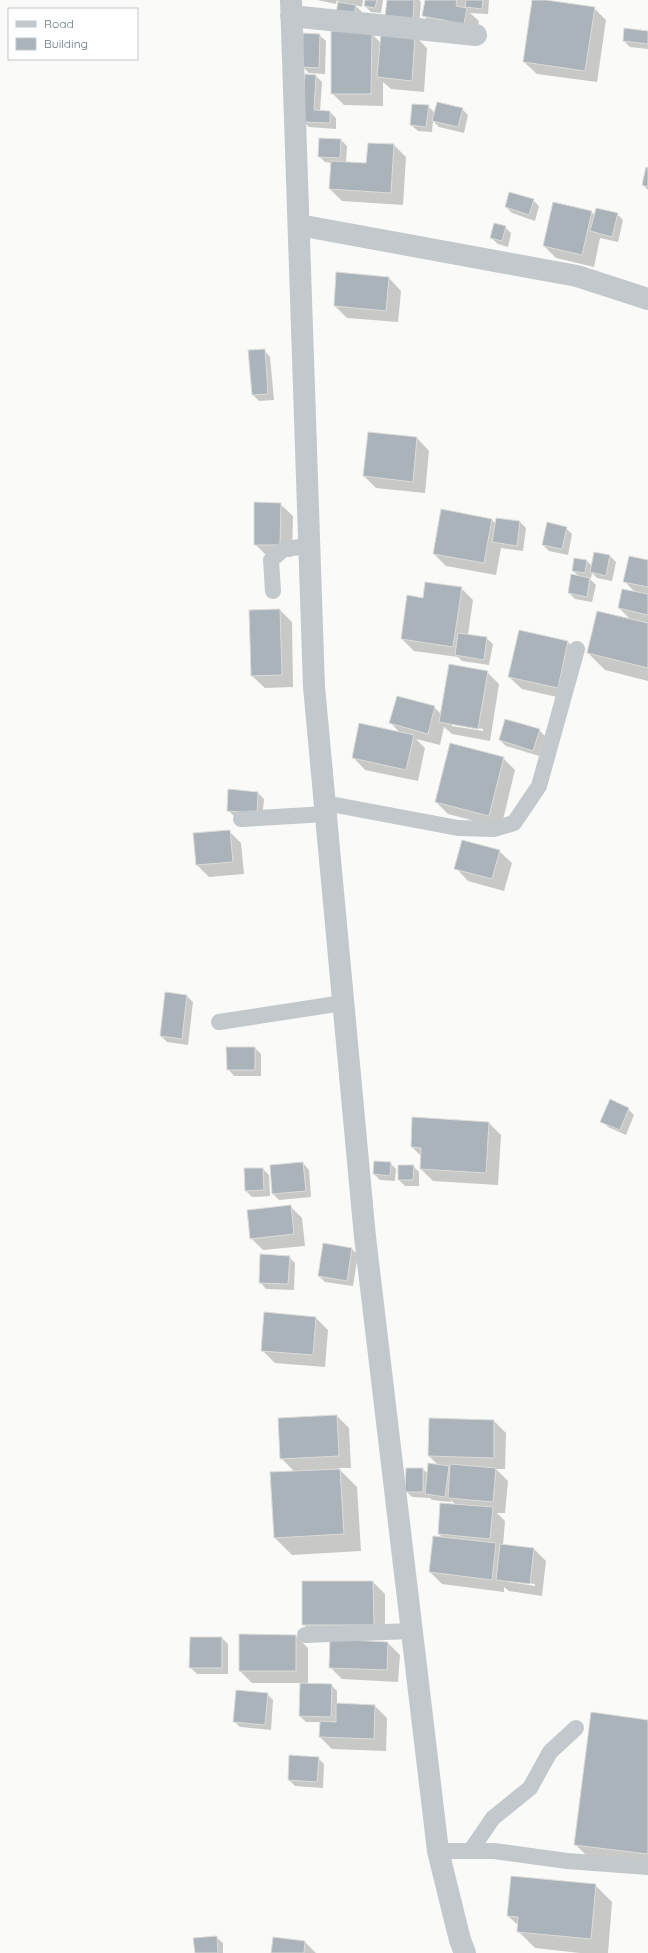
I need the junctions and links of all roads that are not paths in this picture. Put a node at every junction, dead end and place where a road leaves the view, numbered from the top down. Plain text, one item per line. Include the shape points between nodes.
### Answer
1 (291, 8) edge
2 (476, 35) dead end
3 (298, 224) junction
4 (648, 299) edge
5 (309, 546) junction
6 (273, 591) dead end
7 (577, 649) dead end
8 (325, 808) junction
9 (241, 819) dead end
10 (343, 1003) junction
11 (219, 1022) dead end
12 (412, 1631) junction
13 (305, 1635) dead end
14 (576, 1728) dead end
15 (471, 1850) junction
16 (438, 1851) junction
17 (648, 1867) edge
18 (466, 1953) edge

1 - 2 street
1 - 3 street
3 - 4 street via 577,276
3 - 5 street
5 - 6 lane via 284,550 271,560
5 - 8 street via 314,687
7 - 8 lane via 539,786 514,823 494,829 458,828
8 - 9 lane
8 - 10 street
10 - 11 lane
10 - 12 street via 364,1237
12 - 13 lane
12 - 16 street
14 - 15 lane via 550,1752 530,1788 493,1818
15 - 16 lane
15 - 17 lane
16 - 18 street via 460,1940

